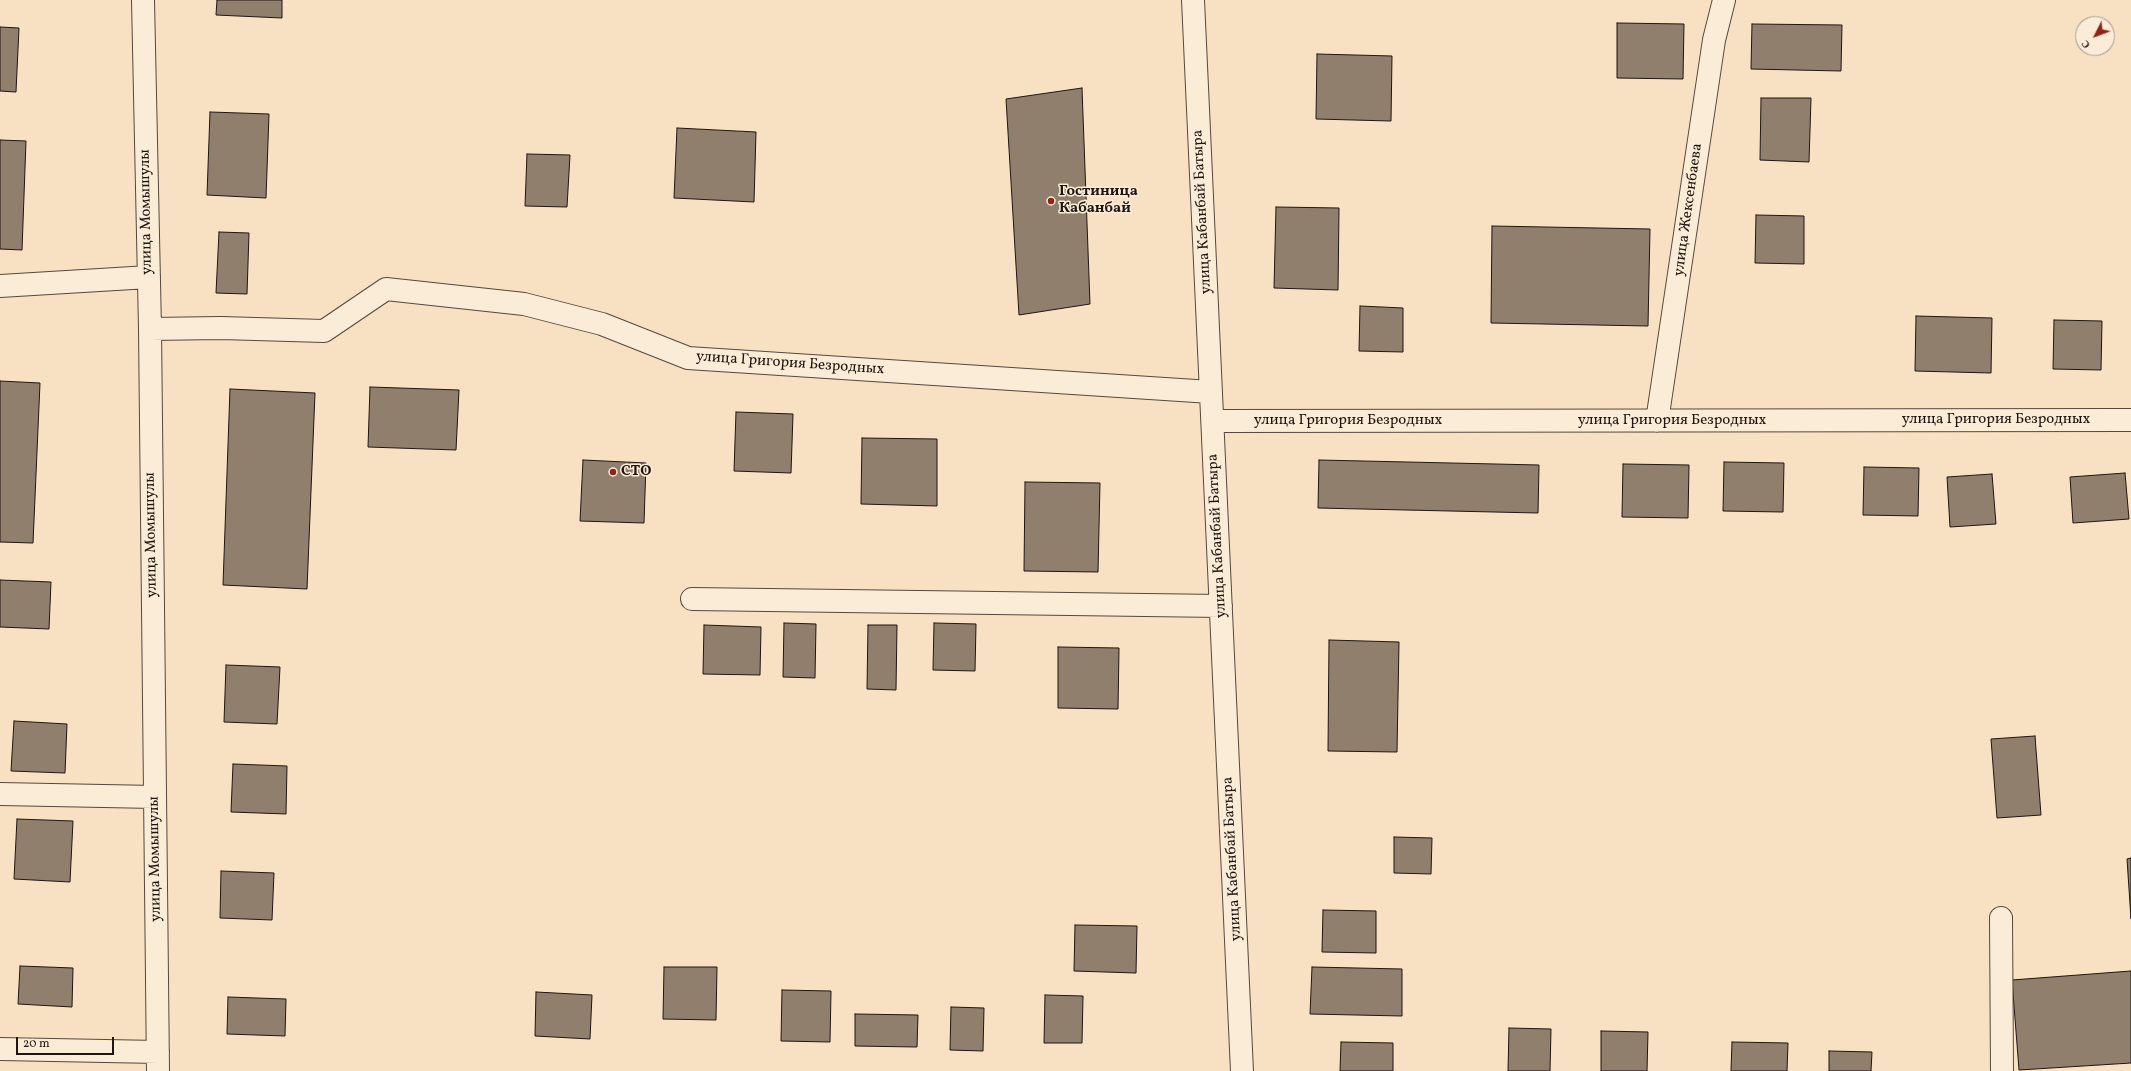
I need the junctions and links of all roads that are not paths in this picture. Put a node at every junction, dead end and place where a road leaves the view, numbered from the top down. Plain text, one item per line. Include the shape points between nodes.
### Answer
1 (143, 0) edge
2 (1193, 0) edge
3 (1724, 0) edge
4 (149, 277) junction
5 (0, 286) edge
6 (150, 329) junction
7 (1211, 392) junction
8 (2131, 420) edge
9 (1212, 421) junction
10 (1657, 421) junction
11 (692, 599) dead end
12 (1221, 606) junction
13 (0, 794) edge
14 (155, 797) junction
15 (2001, 918) dead end
16 (0, 1049) edge
17 (158, 1061) edge
18 (1242, 1071) edge
19 (2002, 1071) edge

1 - 4 street, улица Момышулы
2 - 7 street, улица Кабанбай Батыра
3 - 10 street, улица Жексенбаева via 1714,40
4 - 5 street
4 - 6 street, улица Момышулы
6 - 7 street, улица Григория Безродных via 324,331 386,289 524,304 602,324 688,358
6 - 14 street, улица Момышулы
7 - 9 street, улица Кабанбай Батыра
8 - 10 street, улица Григория Безродных
9 - 10 street, улица Григория Безродных
9 - 12 street, улица Кабанбай Батыра
11 - 12 street
12 - 18 street, улица Кабанбай Батыра
13 - 14 street
14 - 17 street, улица Момышулы
15 - 19 street
16 - 17 street

